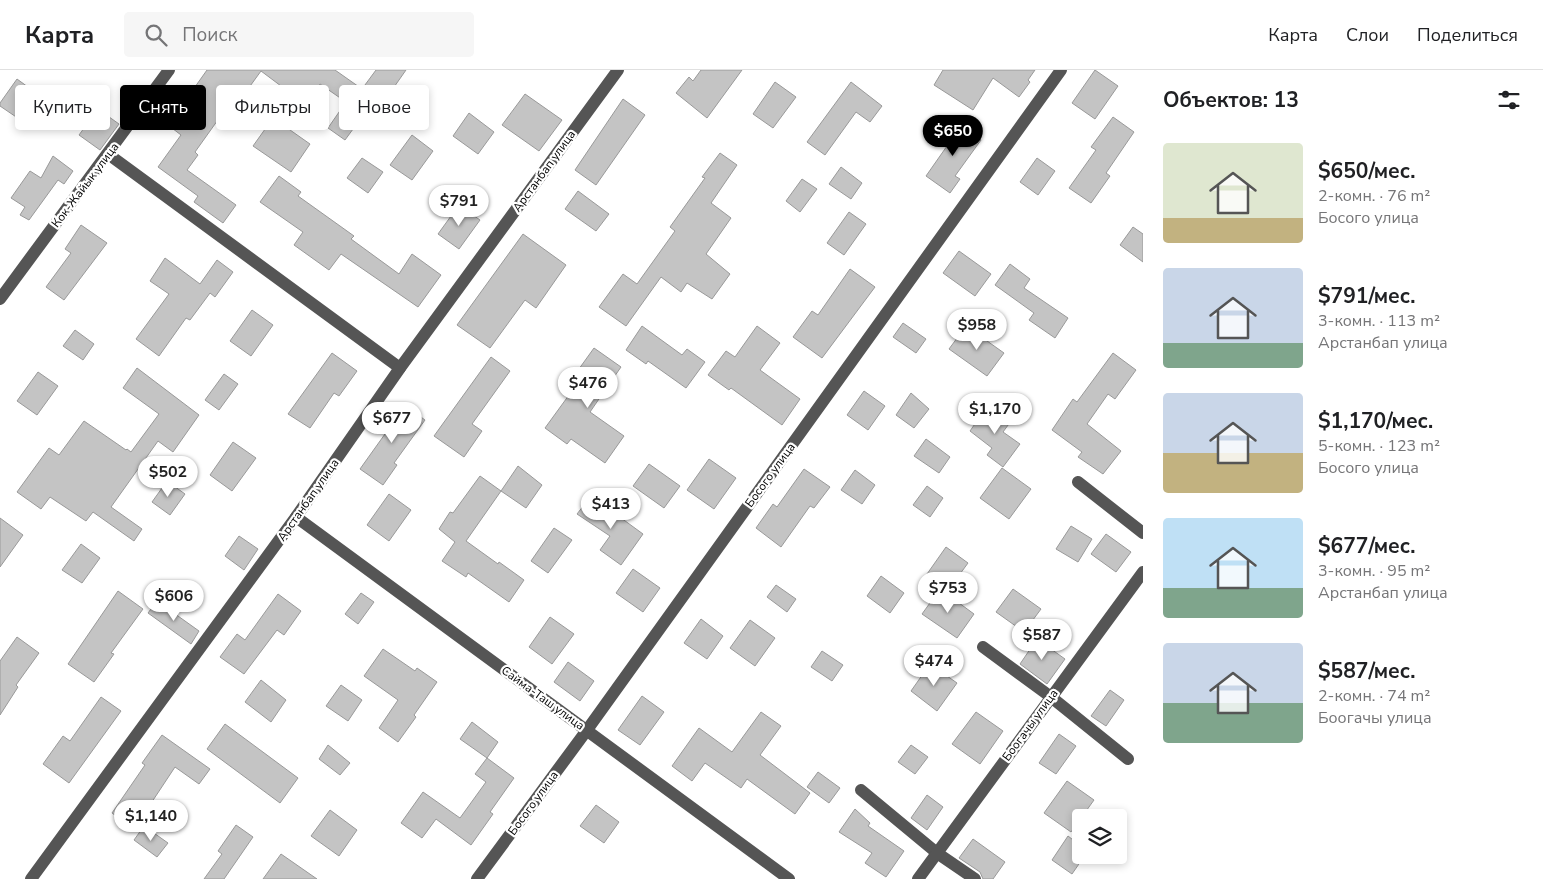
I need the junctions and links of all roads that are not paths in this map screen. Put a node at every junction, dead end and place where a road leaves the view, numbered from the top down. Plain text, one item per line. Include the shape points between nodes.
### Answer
1 (170, 70) edge
2 (618, 70) edge
3 (1061, 70) edge
4 (108, 154) junction
5 (0, 299) edge
6 (400, 368) junction
7 (1078, 482) dead end
8 (296, 517) junction
9 (1143, 533) edge
10 (1143, 572) edge
11 (983, 647) dead end
12 (1051, 697) junction
13 (587, 730) junction
14 (1128, 759) dead end
15 (861, 790) dead end
16 (937, 853) junction
17 (31, 879) edge
18 (477, 879) edge
19 (789, 879) edge
20 (918, 879) edge
21 (975, 879) edge

1 - 4 street, Кок-Жайык улица
2 - 6 street, Арстанбап улица
3 - 13 street, Босого улица
4 - 5 street, Кок-Жайык улица
4 - 6 street
6 - 8 street, Арстанбап улица
7 - 9 street
8 - 13 street, Сайма-Таш улица
8 - 17 street, Арстанбап улица
10 - 12 street, Боогачы улица
11 - 12 street
12 - 14 street
12 - 16 street, Боогачы улица
13 - 18 street, Босого улица
13 - 19 street, Сайма-Таш улица
15 - 16 street
16 - 20 street, Боогачы улица
16 - 21 street

